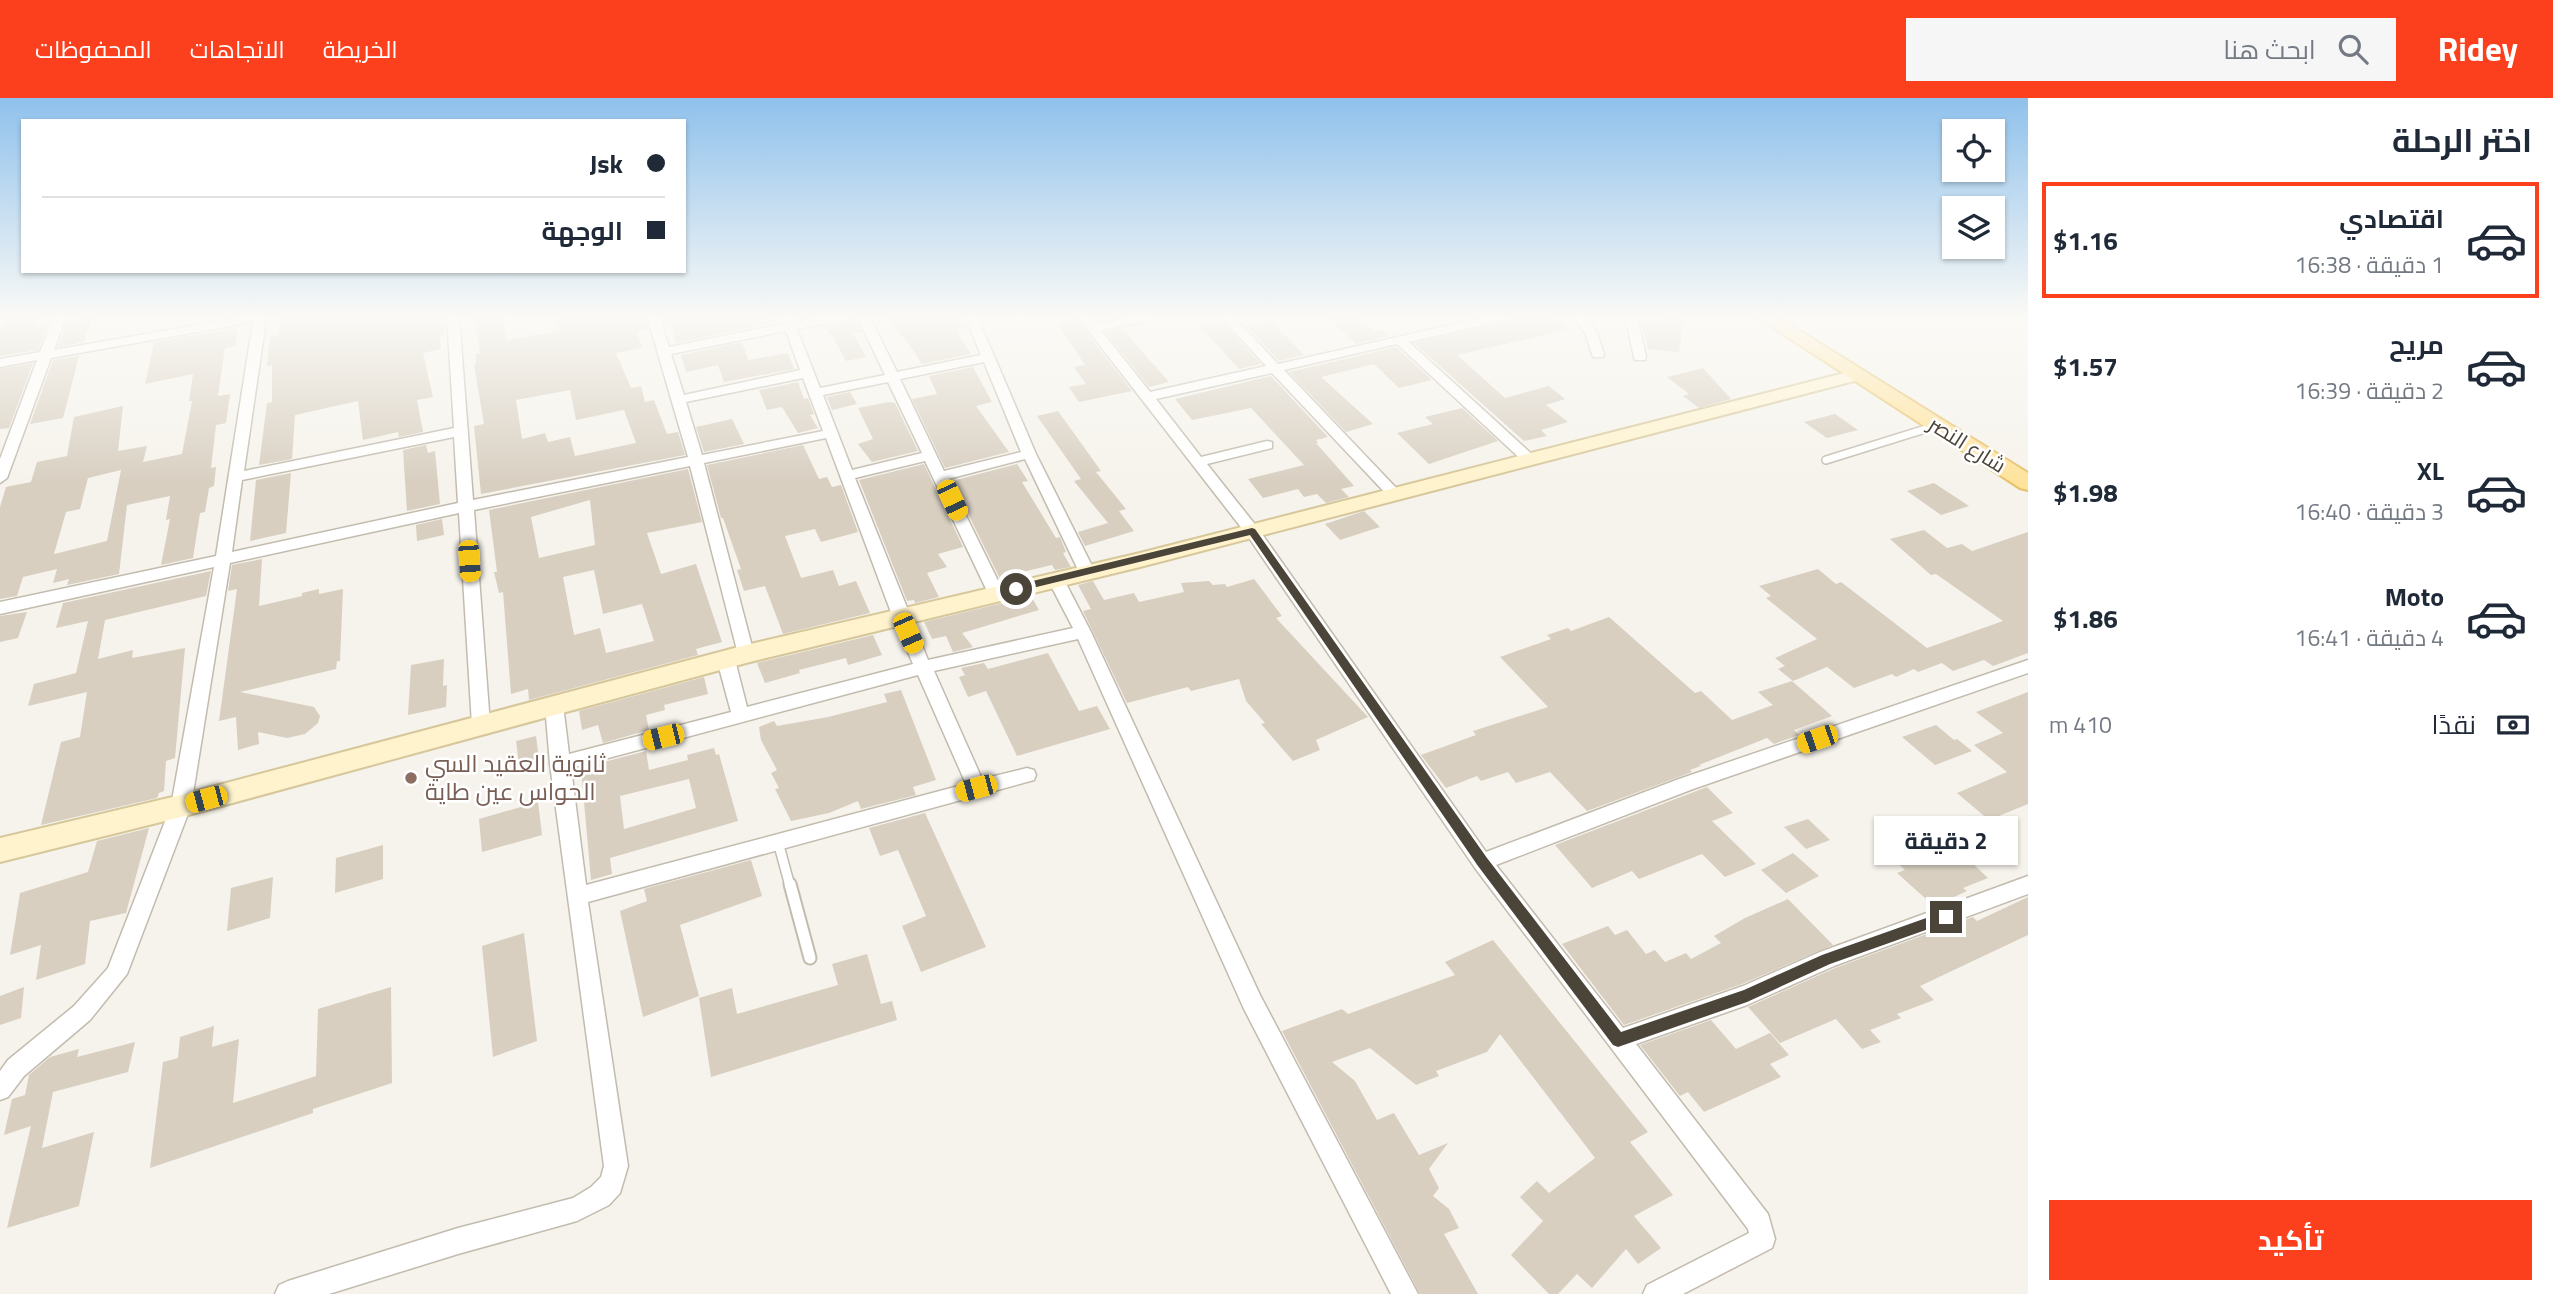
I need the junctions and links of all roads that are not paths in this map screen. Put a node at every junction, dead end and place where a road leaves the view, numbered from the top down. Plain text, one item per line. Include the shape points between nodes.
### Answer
1 (40, 372) edge
2 (254, 372) edge
3 (457, 372) edge
4 (670, 372) edge
5 (890, 372) edge
6 (914, 372) edge
7 (992, 372) edge
8 (1128, 372) edge
9 (1254, 372) edge
10 (1279, 372) edge
11 (1435, 372) edge
12 (1850, 372) edge
13 (807, 373) joint
14 (892, 376) junction
15 (1856, 376) junction
16 (814, 393) junction
17 (1148, 397) junction
18 (678, 400) junction
19 (1935, 426) junction
20 (461, 431) junction
21 (832, 433) junction
22 (1267, 445) dead end
23 (1028, 454) junction
24 (931, 455) junction
25 (694, 459) junction
26 (1826, 460) dead end
27 (1531, 461) junction
28 (1198, 462) junction
29 (849, 475) junction
30 (941, 476) junction
31 (234, 477) junction
32 (0, 478) edge
33 (2028, 483) edge
34 (1395, 495) junction
35 (464, 507) junction
36 (1252, 531) junction
37 (223, 558) junction
38 (1087, 572) junction
39 (1056, 580) junction
40 (996, 593) junction
41 (0, 608) edge
42 (900, 615) junction
43 (1083, 632) junction
44 (736, 657) junction
45 (2028, 666) edge
46 (924, 667) junction
47 (554, 705) junction
48 (741, 717) junction
49 (481, 725) junction
50 (559, 764) junction
51 (1027, 775) dead end
52 (976, 788) junction
53 (181, 806) junction
54 (778, 842) junction
55 (0, 850) edge
56 (1482, 862) junction
57 (2028, 885) edge
58 (577, 896) junction
59 (810, 958) dead end
60 (1618, 1040) junction
61 (0, 1089) edge
62 (288, 1294) edge
63 (1405, 1294) edge
64 (1656, 1294) edge

1 - 32 street
2 - 31 street
3 - 20 street
4 - 18 street
5 - 14 street
6 - 14 street
7 - 23 street
8 - 17 street
9 - 17 street
10 - 34 street
11 - 27 street
12 - 15 main road, شارع النصر
13 - 16 street
13 - 18 street
14 - 16 street
14 - 24 street
15 - 19 main road, شارع النصر
15 - 27 main road
16 - 21 street
17 - 28 street
18 - 25 street
19 - 26 lane
19 - 33 main road, شارع النصر
20 - 31 street
20 - 35 street
21 - 25 street
21 - 29 street
22 - 28 street
23 - 30 street
23 - 38 street
24 - 29 street
24 - 30 street
25 - 35 street
25 - 44 street
27 - 34 main road
28 - 36 street
29 - 42 street
30 - 40 street
31 - 37 street
34 - 36 main road
35 - 37 street
35 - 49 street
36 - 38 main road
36 - 56 street
37 - 41 street
37 - 53 street
38 - 39 main road
39 - 40 main road
39 - 43 street
40 - 42 main road
42 - 44 main road
42 - 46 street
43 - 46 street
43 - 63 street via 1252,1002
44 - 47 main road
44 - 48 street
45 - 56 street via 1686,784
46 - 48 street
46 - 52 street
47 - 49 main road
47 - 50 street
48 - 50 street
49 - 53 main road
50 - 58 street
51 - 52 street
52 - 54 street
53 - 55 main road
53 - 61 street via 116,974 82,1013 16,1068
54 - 58 street
54 - 59 lane
56 - 60 street
57 - 60 street via 1827,959 1747,995
58 - 62 street via 616,1166 611,1184 577,1209
60 - 64 street via 1759,1223 1763,1239

